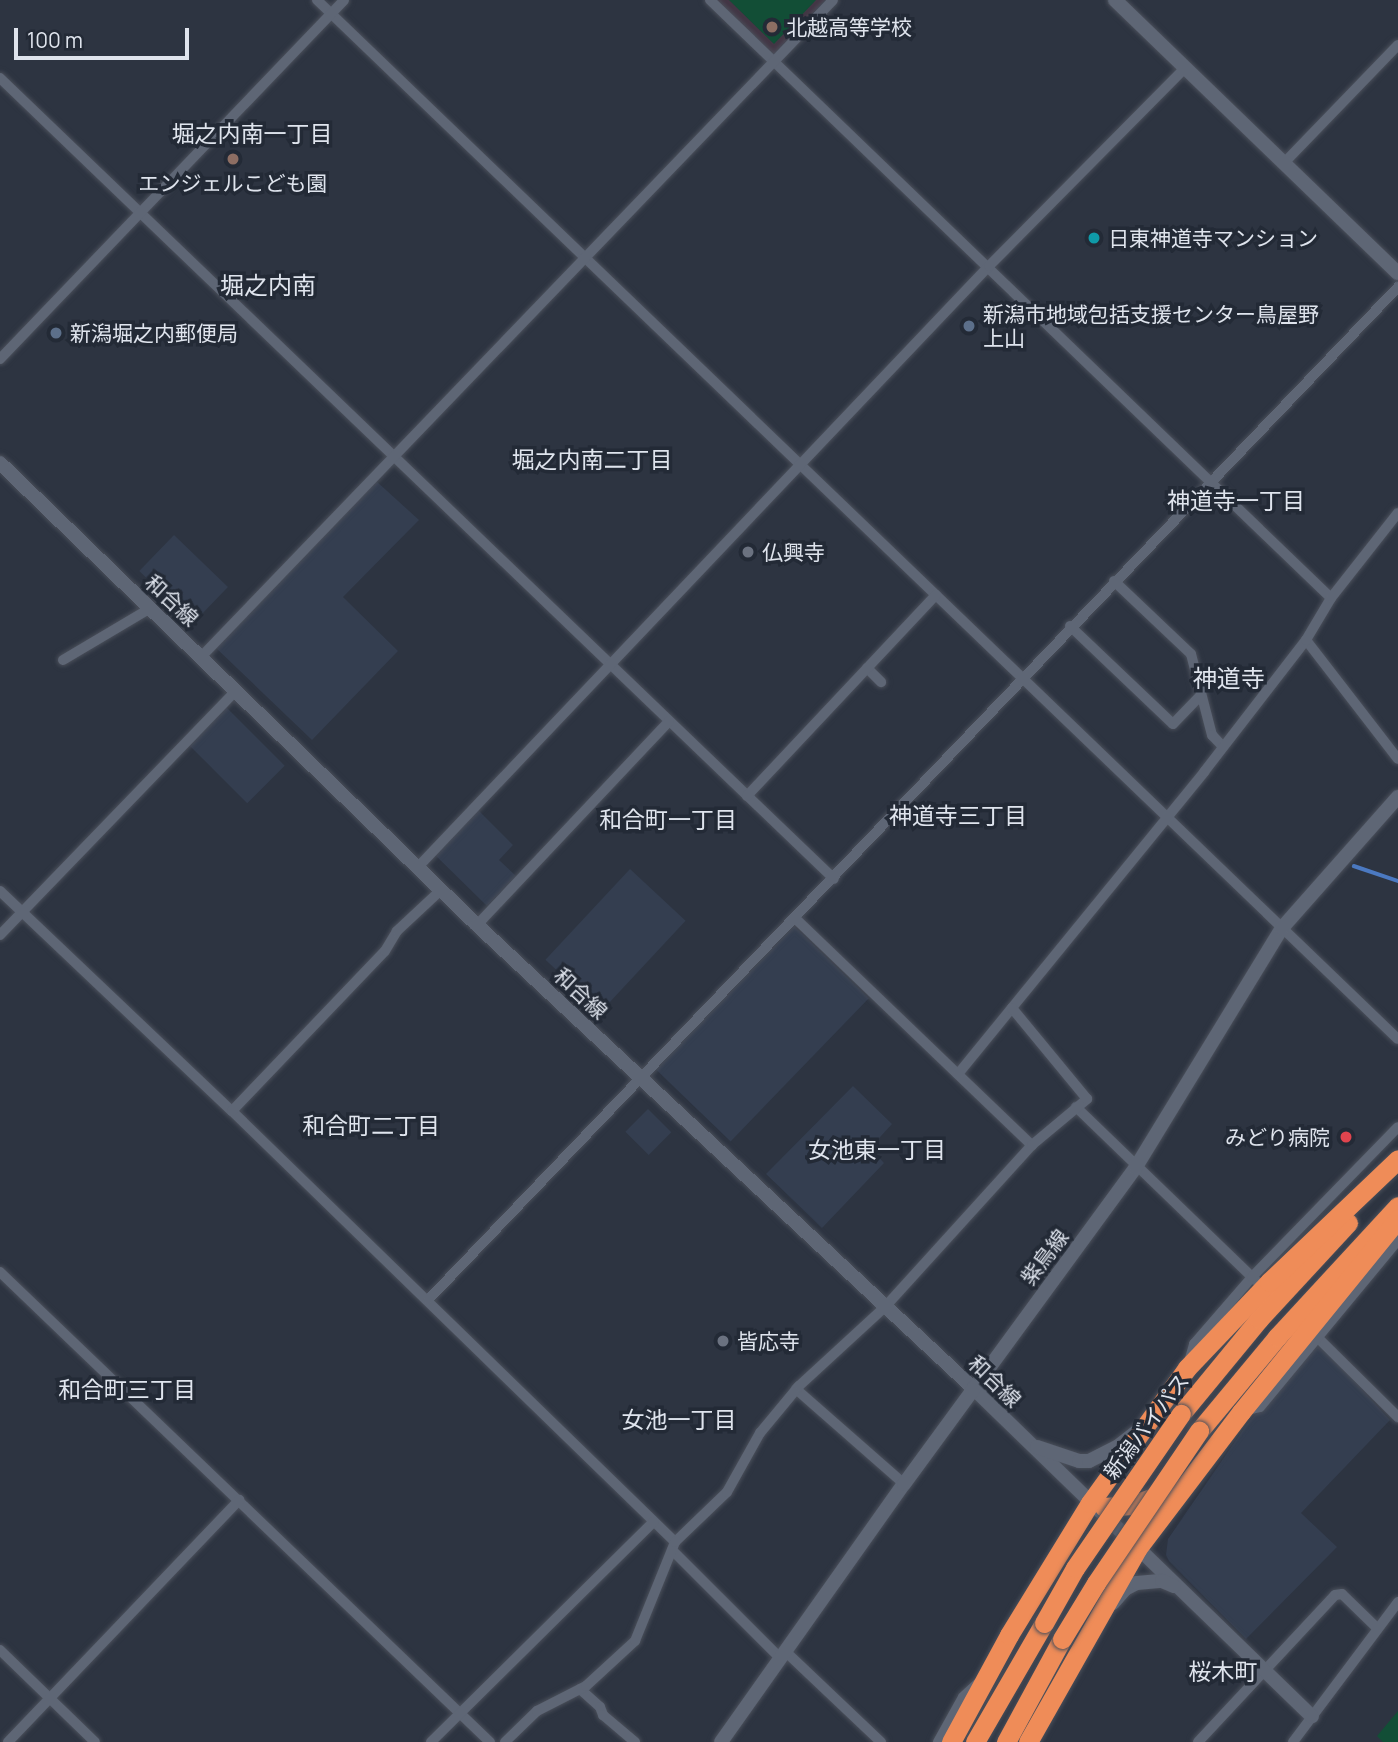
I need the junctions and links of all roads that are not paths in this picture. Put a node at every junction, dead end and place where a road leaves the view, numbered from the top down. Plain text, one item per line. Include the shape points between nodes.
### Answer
1 (317, 0) edge
2 (344, 0) edge
3 (710, 0) edge
4 (832, 0) edge
5 (1115, 0) edge
6 (331, 13) junction
7 (1398, 44) edge
8 (773, 62) junction
9 (1185, 68) junction
10 (0, 78) edge
11 (1284, 163) junction
12 (139, 213) junction
13 (585, 256) junction
14 (989, 266) junction
15 (1398, 273) edge
16 (1398, 286) edge
17 (0, 359) edge
18 (394, 454) junction
19 (0, 463) edge
20 (801, 464) junction
21 (1211, 483) junction
22 (1398, 513) edge
23 (1114, 581) junction
24 (936, 595) junction
25 (1331, 598) junction
26 (149, 608) junction
27 (1070, 625) junction
28 (1306, 639) junction
29 (202, 656) junction
30 (62, 660) dead end
31 (608, 665) junction
32 (867, 668) junction
33 (1021, 677) junction
34 (881, 681) dead end
35 (236, 691) junction
36 (1201, 695) junction
37 (669, 722) junction
38 (1223, 747) junction
39 (1398, 760) edge
40 (747, 796) junction
41 (1398, 797) edge
42 (1167, 818) junction
43 (418, 867) junction
44 (834, 879) junction
45 (441, 890) junction
46 (0, 891) edge
47 (22, 912) junction
48 (796, 919) junction
49 (477, 925) junction
50 (1282, 928) junction
51 (0, 935) edge
52 (1012, 1008) junction
53 (1398, 1039) edge
54 (958, 1074) junction
55 (640, 1077) junction
56 (1076, 1107) junction
57 (232, 1111) junction
58 (1398, 1127) edge
59 (1032, 1145) junction
60 (1398, 1159) edge
61 (1136, 1167) junction
62 (1398, 1171) edge
63 (1398, 1206) edge
64 (1398, 1219) edge
65 (1398, 1240) edge
66 (0, 1272) edge
67 (1255, 1280) junction
68 (428, 1300) junction
69 (884, 1307) junction
70 (1315, 1334) junction
71 (1187, 1368) junction
72 (973, 1388) junction
73 (796, 1389) junction
74 (1159, 1406) junction
75 (1241, 1412) junction
76 (1398, 1418) edge
77 (1030, 1444) junction
78 (1197, 1470) junction
79 (904, 1484) junction
80 (239, 1500) junction
81 (1090, 1503) junction
82 (653, 1522) junction
83 (673, 1546) junction
84 (1137, 1549) junction
85 (1179, 1588) junction
86 (1398, 1602) edge
87 (1026, 1607) junction
88 (1102, 1612) junction
89 (1377, 1628) junction
90 (0, 1650) edge
91 (783, 1655) junction
92 (1264, 1669) junction
93 (988, 1674) junction
94 (580, 1689) junction
95 (51, 1698) junction
96 (458, 1715) junction
97 (1312, 1717) junction
98 (1040, 1721) junction
99 (8, 1742) edge
100 (95, 1742) edge
101 (431, 1742) edge
102 (490, 1742) edge
103 (505, 1742) edge
104 (635, 1742) edge
105 (721, 1742) edge
106 (881, 1742) edge
107 (938, 1742) edge
108 (951, 1742) edge
109 (975, 1742) edge
110 (1006, 1742) edge
111 (1028, 1742) edge
112 (1040, 1742) edge
113 (1198, 1742) edge
114 (1293, 1742) edge

1 - 6 street
2 - 6 street
3 - 8 street
4 - 8 street
5 - 9 street
6 - 12 street
6 - 13 street
7 - 11 street
8 - 13 street
8 - 14 street
9 - 11 street
9 - 14 street
10 - 12 street
11 - 15 street
12 - 17 street
12 - 18 street
13 - 18 street
13 - 20 street
14 - 20 street
14 - 21 street
16 - 21 street
18 - 29 street
18 - 31 street
19 - 26 street, 和合線
20 - 24 street
20 - 31 street
21 - 23 street
21 - 25 street
22 - 25 street
23 - 27 street
23 - 36 street via 1191,654
24 - 32 street
24 - 33 street
25 - 28 street
26 - 29 street, 和合線
26 - 30 street
27 - 33 street
27 - 36 street via 1173,724
28 - 38 street
28 - 39 street
29 - 35 street, 和合線
31 - 37 street
31 - 43 street
32 - 34 street
32 - 40 street
33 - 42 street
33 - 44 street
35 - 43 street, 和合線
35 - 47 street
36 - 38 street via 1212,734
37 - 40 street
37 - 49 street
38 - 42 street
40 - 44 street
41 - 50 street, 紫鳥線
42 - 50 street
42 - 52 street
43 - 45 street, 和合線
44 - 48 street
45 - 49 street, 和合線
45 - 57 street via 397,931 385,951
46 - 47 street
47 - 51 street
47 - 57 street
48 - 54 street
48 - 55 street
49 - 55 street, 和合線
50 - 53 street
50 - 61 street, 紫鳥線
52 - 54 street
52 - 56 street via 1087,1099
54 - 59 street
55 - 68 street
55 - 69 street, 和合線
56 - 59 street
56 - 61 street
57 - 68 street
58 - 67 street
59 - 69 street
60 - 71 highway
61 - 67 street
61 - 72 street, 紫鳥線
62 - 109 highway, 新潟バイパス, bridge via 1259,1319 1181,1414 1097,1534
63 - 110 highway, bridge via 1277,1337 1199,1431 1096,1583
64 - 75 highway
65 - 70 street
66 - 80 street
67 - 71 street via 1194,1344
68 - 82 street
69 - 72 street, 和合線
69 - 73 street
70 - 75 street via 1260,1407
70 - 76 street
71 - 74 highway
72 - 77 street, 和合線
72 - 79 street, 紫鳥線
73 - 79 street
73 - 83 street via 760,1433 727,1492
74 - 77 street via 1126,1440 1089,1461
74 - 81 highway
75 - 78 highway
77 - 81 street, 和合線
78 - 81 highway via 1163,1494 1132,1505 1108,1508
78 - 84 highway
79 - 91 street, 紫鳥線
80 - 95 street
80 - 96 street
81 - 84 street, 和合線
81 - 87 highway
82 - 83 street
82 - 96 street
83 - 91 street
83 - 94 street via 635,1641
84 - 85 street, 和合線
84 - 87 highway via 1114,1534 1093,1537 1058,1568
84 - 88 highway
85 - 88 street via 1162,1581 1137,1583
85 - 92 street, 和合線
86 - 89 street
87 - 93 highway
88 - 98 highway
89 - 92 street via 1342,1594 1335,1595
89 - 97 street
90 - 95 street
91 - 105 street, 紫鳥線
91 - 106 street
92 - 97 street, 和合線
92 - 113 street
93 - 107 street via 962,1697
93 - 108 highway
94 - 103 street via 537,1712
94 - 104 street
95 - 99 street
95 - 100 street
96 - 101 street
96 - 102 street
97 - 114 street
98 - 111 highway
98 - 112 street

